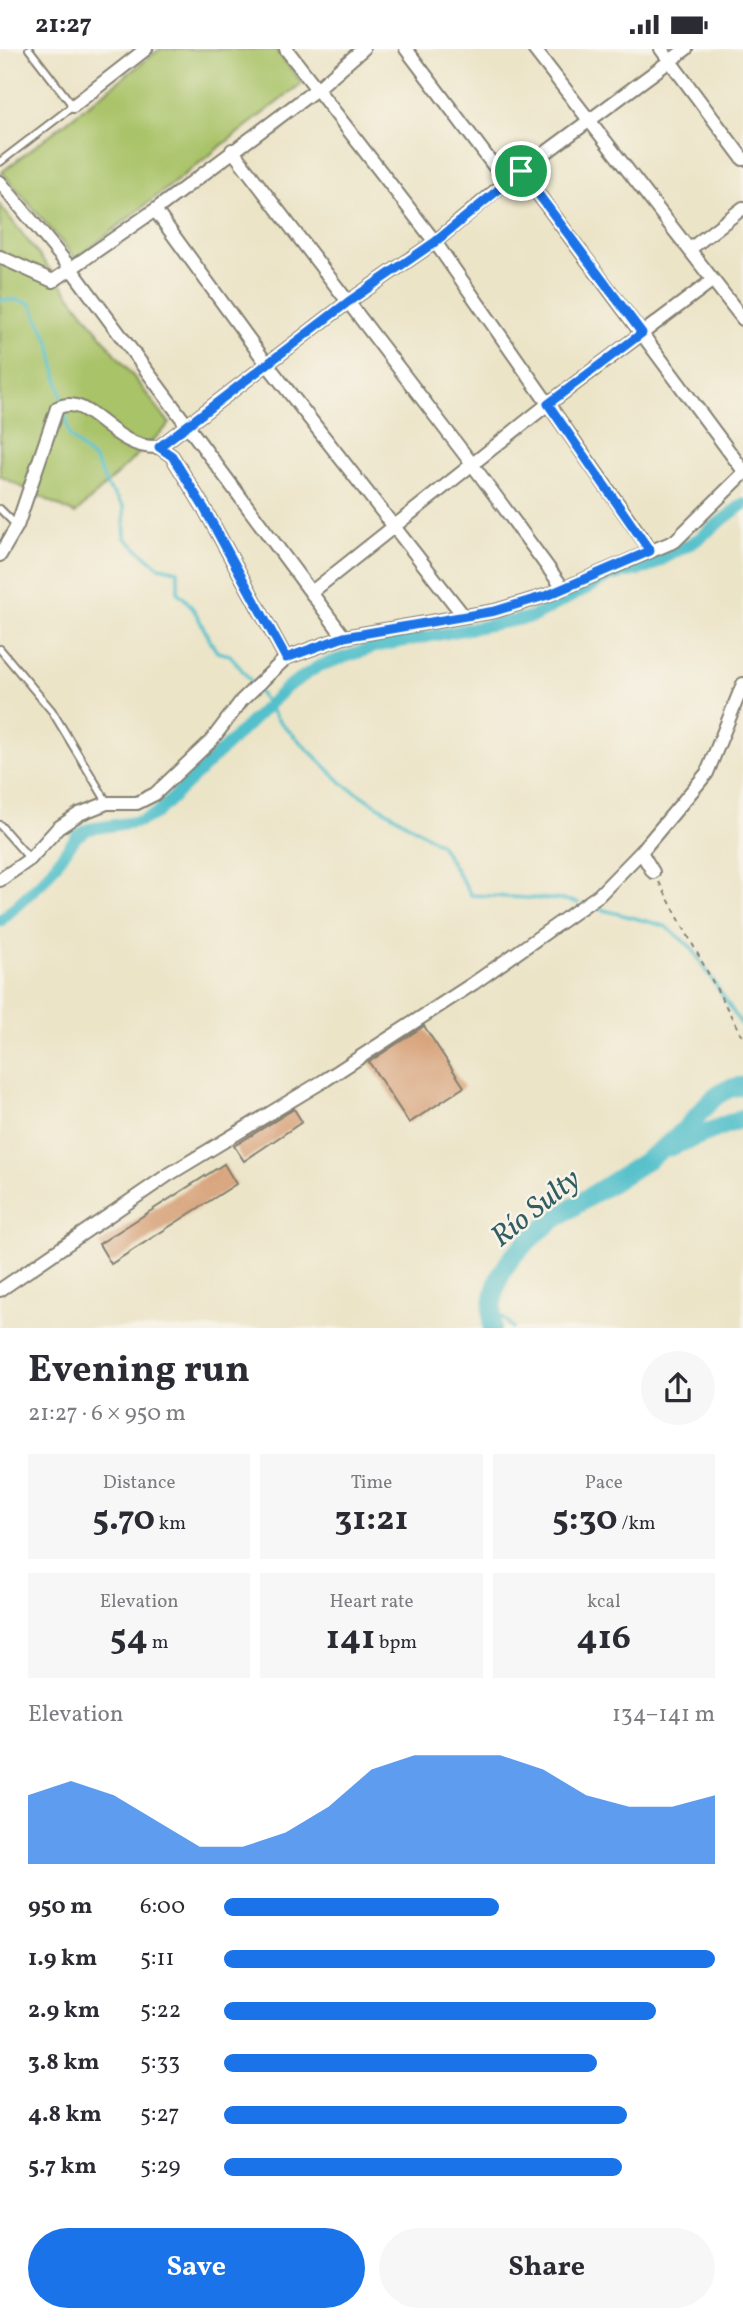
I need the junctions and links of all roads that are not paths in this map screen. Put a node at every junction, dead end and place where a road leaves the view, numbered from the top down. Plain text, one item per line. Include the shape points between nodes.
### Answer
1 (29, 49) edge
2 (146, 49) edge
3 (286, 49) edge
4 (363, 49) edge
5 (406, 49) edge
6 (534, 49) edge
7 (661, 49) edge
8 (686, 49) edge
9 (671, 62) junction
10 (318, 88) junction
11 (73, 106) junction
12 (591, 122) junction
13 (232, 150) junction
14 (743, 159) edge
15 (0, 162) edge
16 (521, 171) junction
17 (506, 182) junction
18 (0, 183) edge
19 (743, 208) edge
20 (155, 209) junction
21 (435, 242) junction
22 (690, 249) junction
23 (0, 257) edge
24 (72, 270) junction
25 (713, 280) junction
26 (348, 302) junction
27 (743, 319) edge
28 (642, 333) junction
29 (267, 364) junction
30 (548, 404) junction
31 (187, 425) junction
32 (159, 447) junction
33 (472, 464) junction
34 (743, 472) edge
35 (0, 509) edge
36 (17, 526) junction
37 (395, 526) junction
38 (650, 551) junction
39 (0, 555) edge
40 (563, 588) junction
41 (313, 591) junction
42 (463, 615) junction
43 (344, 637) junction
44 (0, 649) edge
45 (286, 658) junction
46 (743, 684) edge
47 (107, 803) junction
48 (0, 825) edge
49 (642, 852) junction
50 (30, 859) junction
51 (653, 872) road end
52 (0, 880) edge
53 (0, 1290) edge

1 - 11 lane
2 - 11 street
3 - 10 street
4 - 10 street
5 - 17 street
6 - 12 street
7 - 9 street
8 - 9 street
9 - 12 street
9 - 14 street
10 - 13 street
10 - 21 street
11 - 15 lane
12 - 16 street
12 - 22 street
13 - 20 street
13 - 26 street
16 - 17 street
16 - 28 street
17 - 21 street
18 - 24 street
19 - 22 street
20 - 24 street
20 - 29 street
21 - 26 street
21 - 30 street
22 - 25 street
23 - 24 street via 53,281
24 - 31 street
25 - 27 street
25 - 28 street
26 - 29 street
26 - 33 street
28 - 30 street
28 - 34 street
29 - 31 street
29 - 37 street
30 - 33 street
30 - 38 street
31 - 32 street
31 - 41 street
32 - 36 street via 146,448 119,437 81,405 62,405
32 - 45 street via 172,456 204,508
33 - 37 street
33 - 40 street
34 - 38 street via 675,541
35 - 36 lane
36 - 39 street
37 - 41 street
37 - 42 street
38 - 40 street
40 - 42 street via 495,611
41 - 43 street
42 - 43 street
43 - 45 street
44 - 47 lane via 51,711
45 - 47 street via 242,700 211,741 155,794 136,803
46 - 49 street via 707,773
47 - 50 street via 58,828
48 - 50 lane
49 - 51 street
49 - 53 street via 600,895 474,983 326,1080 168,1175
50 - 52 street

